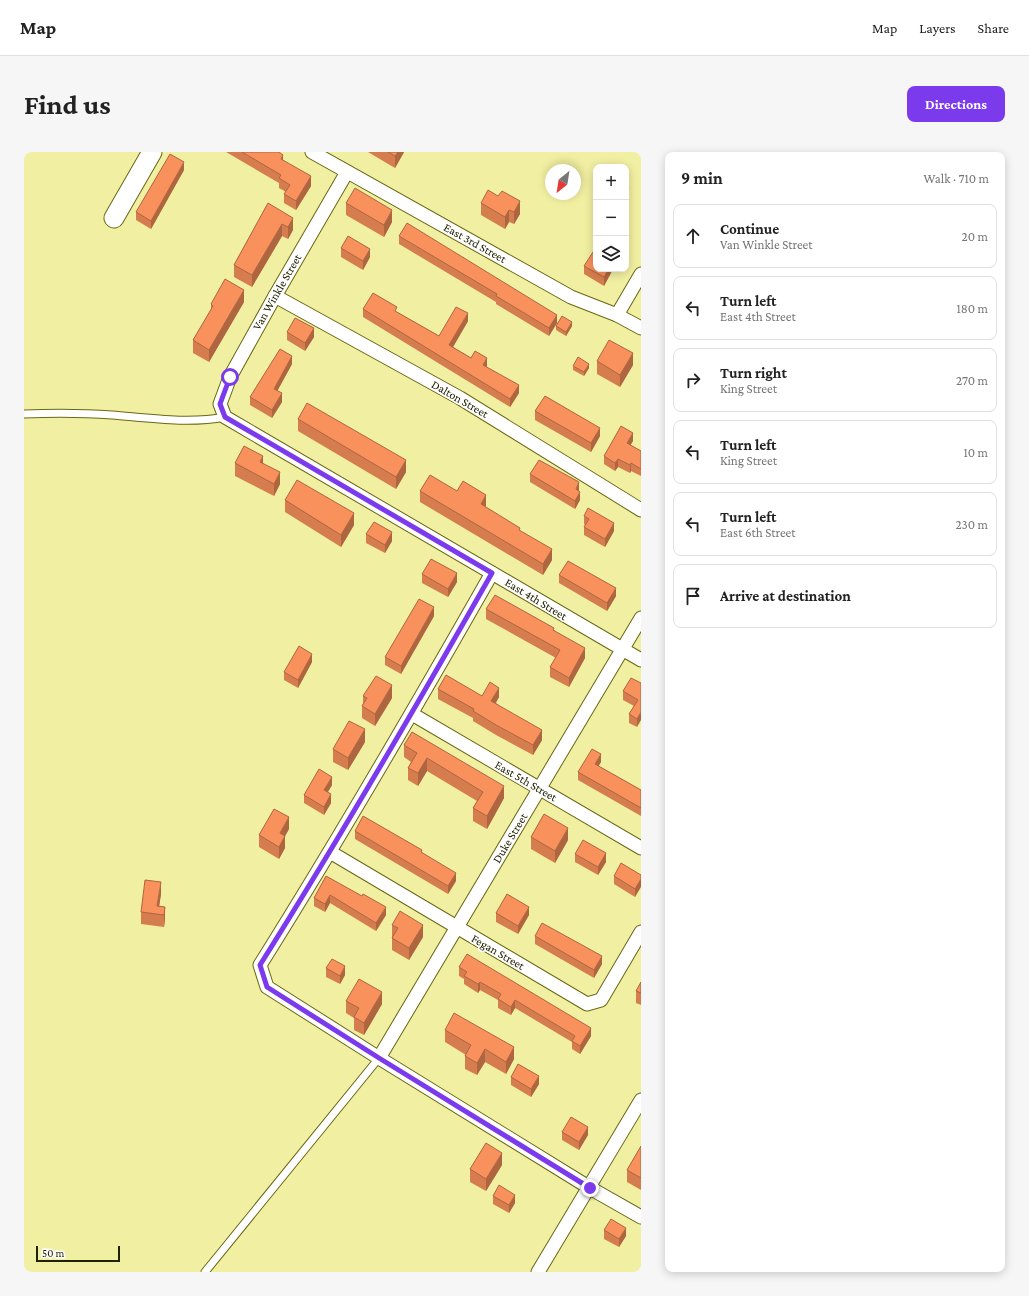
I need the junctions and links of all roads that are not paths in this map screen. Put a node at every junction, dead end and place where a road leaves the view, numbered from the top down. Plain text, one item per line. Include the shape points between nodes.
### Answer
1 (152, 152) edge
2 (312, 152) edge
3 (347, 172) junction
4 (114, 218) dead end
5 (641, 274) edge
6 (274, 296) junction
7 (617, 315) junction
8 (641, 328) edge
9 (24, 414) edge
10 (225, 417) junction
11 (641, 510) edge
12 (492, 573) junction
13 (641, 618) edge
14 (622, 650) junction
15 (641, 660) edge
16 (412, 714) junction
17 (539, 789) junction
18 (641, 848) edge
19 (330, 852) junction
20 (456, 928) junction
21 (641, 933) edge
22 (379, 1058) junction
23 (641, 1100) edge
24 (590, 1188) junction
25 (641, 1218) edge
26 (204, 1272) edge
27 (538, 1272) edge

1 - 4 street
2 - 3 street, East 3rd Street
3 - 6 street, Van Winkle Street
3 - 7 street, East 3rd Street via 572,297
5 - 7 street
6 - 10 street, Van Winkle Street via 230,377 220,404
6 - 11 street, Dalton Street via 460,398
7 - 8 street, East 3rd Street
9 - 10 lane via 175,419
10 - 12 street, East 4th Street
12 - 14 street, East 4th Street
12 - 16 street
13 - 14 street, Duke Street
14 - 15 street, East 4th Street
14 - 17 street, Duke Street
16 - 17 street, East 5th Street
16 - 19 street
17 - 18 street, East 5th Street
17 - 20 street, Duke Street
19 - 20 street, Fegan Street
19 - 22 street via 260,965 267,987
20 - 21 street, Fegan Street via 587,1004 601,1000
20 - 22 street, Duke Street
22 - 24 street
22 - 26 lane
23 - 24 street
24 - 25 street
24 - 27 street

